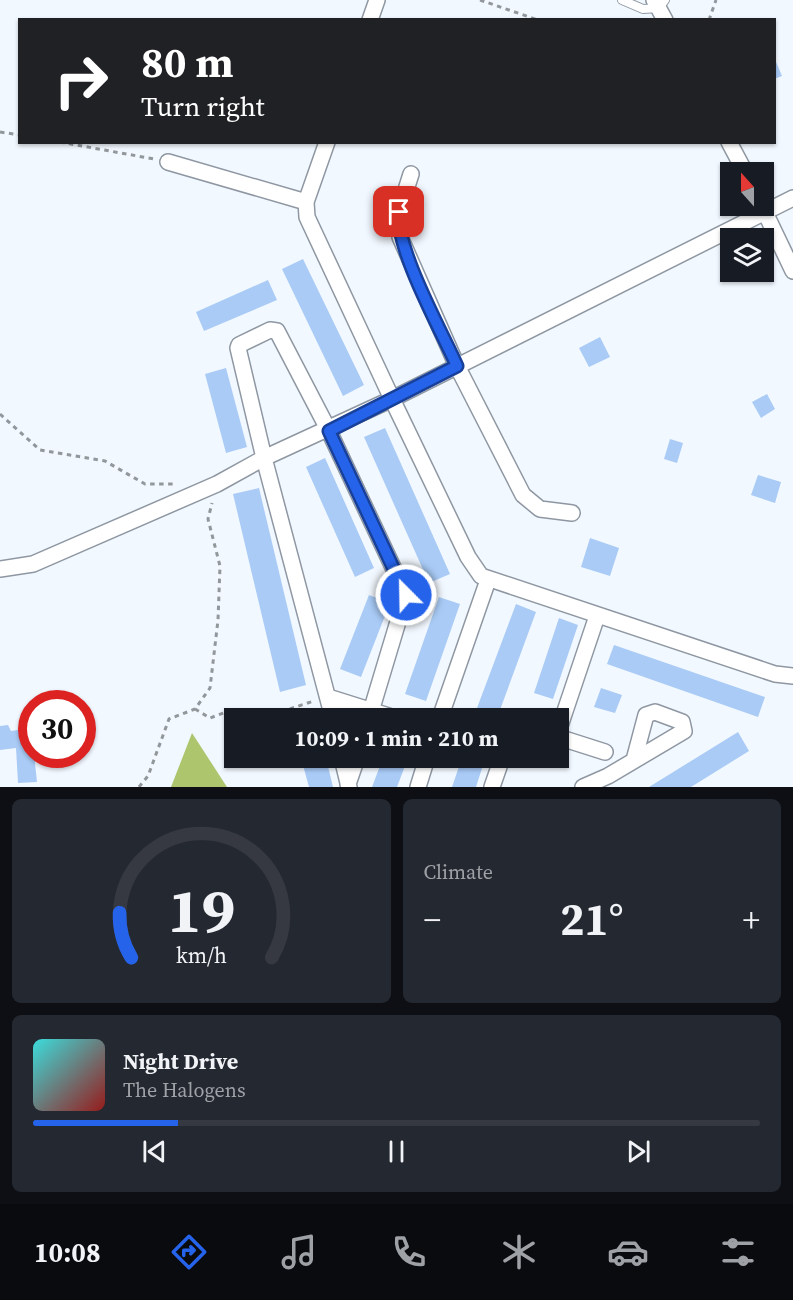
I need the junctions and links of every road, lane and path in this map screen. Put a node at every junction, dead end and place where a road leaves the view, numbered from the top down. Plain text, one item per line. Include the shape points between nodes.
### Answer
1 (377, 0) edge
2 (480, 0) edge
3 (622, 0) edge
4 (716, 0) edge
5 (661, 7) edge
6 (371, 18) edge
7 (532, 18) edge
8 (710, 18) edge
9 (0, 132) edge
10 (18, 135) edge
11 (71, 144) edge
12 (326, 144) edge
13 (730, 144) edge
14 (168, 162) joint
15 (740, 162) edge
16 (411, 174) dead end
17 (793, 198) edge
18 (306, 202) junction
19 (774, 205) edge
20 (750, 216) edge
21 (767, 216) edge
22 (793, 271) edge
23 (457, 366) junction
24 (392, 399) junction
25 (0, 414) edge
26 (329, 431) junction
27 (264, 458) junction
28 (178, 484) dead end
29 (217, 484) junction
30 (572, 513) dead end
31 (0, 569) edge
32 (488, 580) junction
33 (597, 616) junction
34 (793, 676) edge
35 (328, 697) junction
36 (331, 708) edge
37 (354, 708) edge
38 (373, 708) edge
39 (443, 708) edge
40 (566, 708) edge
41 (195, 709) junction
42 (569, 741) edge
43 (604, 752) dead end
44 (634, 760) dead end
45 (345, 768) edge
46 (354, 768) edge
47 (424, 768) edge
48 (499, 768) edge
49 (349, 785) edge
50 (139, 787) edge
51 (418, 787) edge
52 (492, 787) edge
53 (583, 787) edge

1 - 6 street
2 - 7 path
3 - 5 lane via 643,9
4 - 8 path
9 - 10 path
11 - 14 path
12 - 18 street
13 - 15 street
14 - 18 street
16 - 23 street via 399,212 400,237
17 - 19 street
18 - 24 street via 307,216
20 - 23 street
21 - 22 street
23 - 24 street
23 - 30 street via 523,495 540,509
24 - 26 street
24 - 32 street via 468,557
25 - 28 path via 40,450 105,461 145,484
26 - 27 street
26 - 27 street via 277,331 270,330 238,348
26 - 38 street via 406,595
27 - 29 street
27 - 35 street
29 - 31 street via 33,564
29 - 41 path via 208,519 220,566 218,620 210,688
32 - 33 street
32 - 39 street
33 - 34 street via 775,674
33 - 40 street
35 - 36 street
35 - 37 street
35 - 41 path via 280,712 226,712 210,718
41 - 50 path via 170,719 148,776
42 - 43 street
44 - 53 street
45 - 49 street
46 - 49 street
47 - 51 street
48 - 52 street

